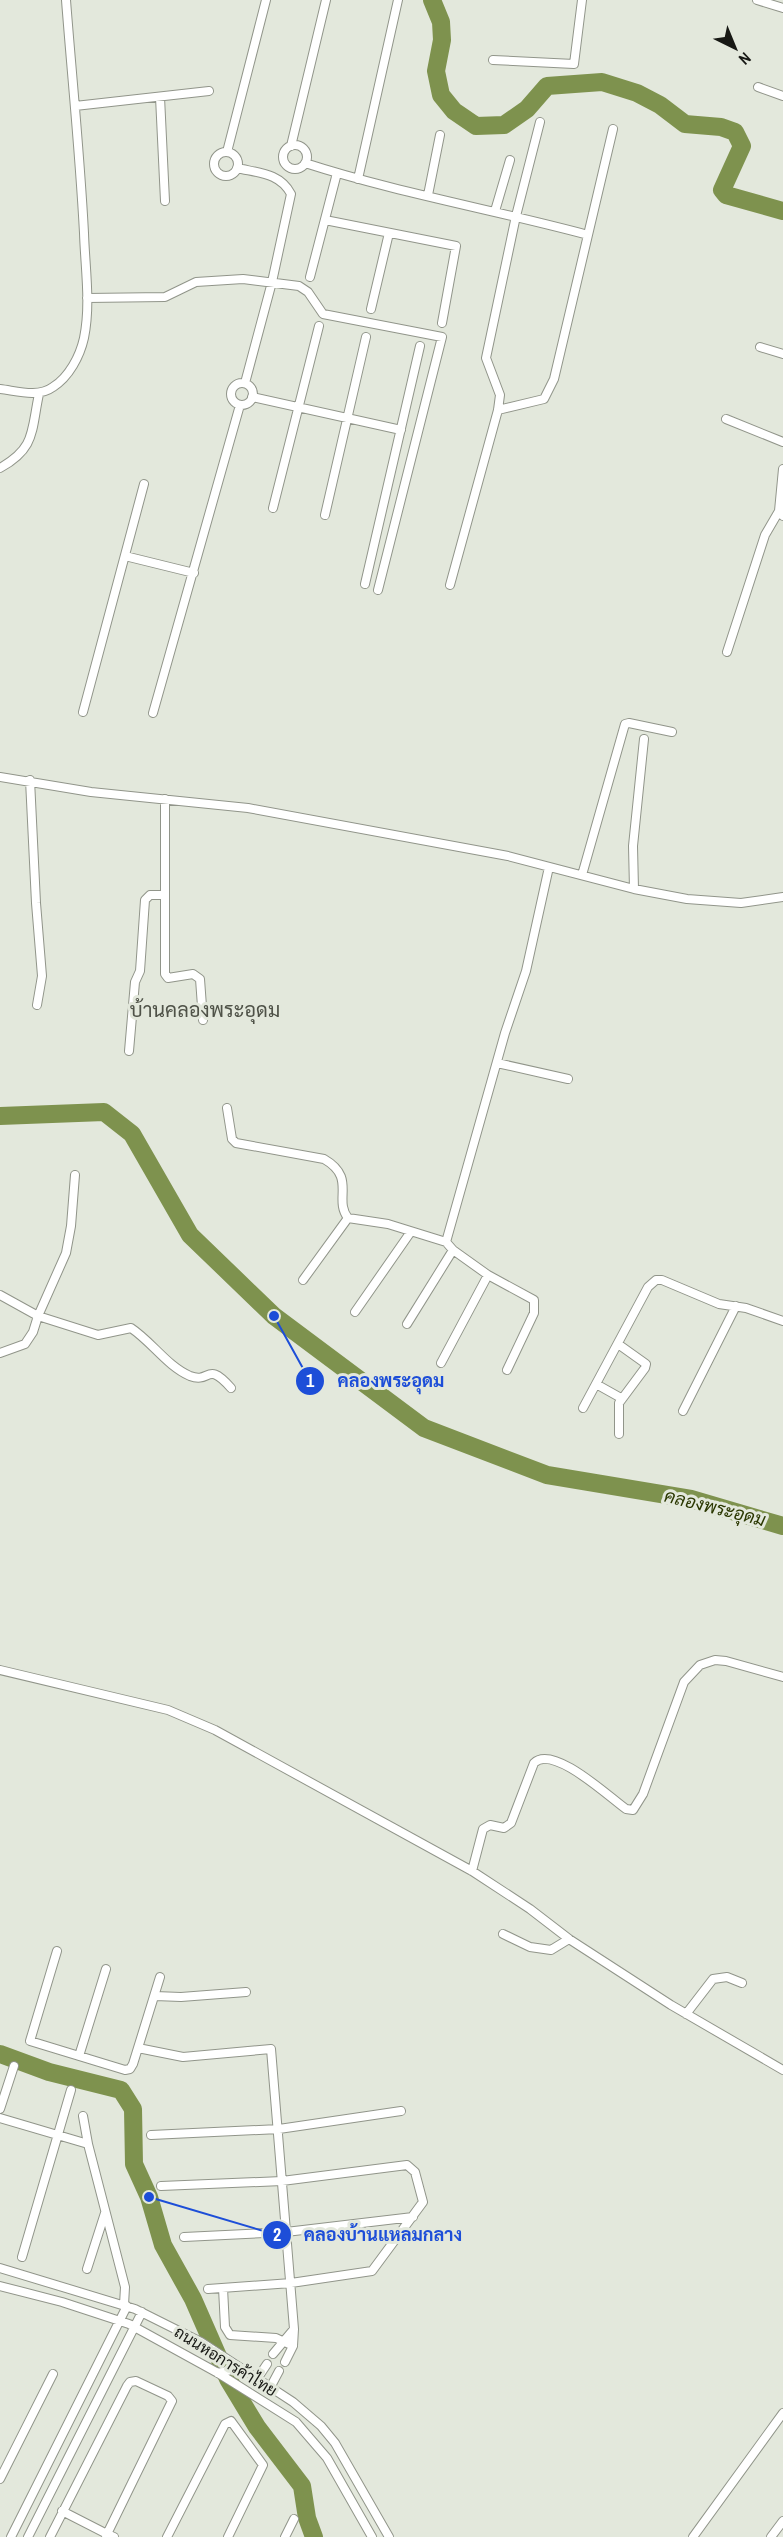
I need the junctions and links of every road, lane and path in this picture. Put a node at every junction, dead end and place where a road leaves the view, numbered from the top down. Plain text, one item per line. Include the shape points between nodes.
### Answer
1 (66, 0) edge
2 (266, 0) edge
3 (326, 0) edge
4 (398, 0) edge
5 (582, 0) edge
6 (757, 0) edge
7 (783, 8) edge
8 (493, 60) dead end
9 (758, 87) dead end
10 (209, 91) dead end
11 (160, 96) junction
12 (783, 96) edge
13 (75, 106) junction
14 (540, 122) dead end
15 (613, 129) dead end
16 (440, 135) dead end
17 (291, 146) junction
18 (227, 152) junction
19 (510, 160) dead end
20 (305, 163) junction
21 (237, 168) junction
22 (337, 173) junction
23 (358, 179) junction
24 (428, 195) junction
25 (165, 201) dead end
26 (495, 211) junction
27 (516, 216) junction
28 (325, 219) junction
29 (389, 234) junction
30 (588, 235) junction
31 (310, 277) dead end
32 (272, 282) junction
33 (87, 298) junction
34 (371, 309) dead end
35 (442, 323) dead end
36 (319, 326) dead end
37 (366, 337) dead end
38 (420, 346) dead end
39 (760, 346) dead end
40 (783, 354) edge
41 (245, 383) junction
42 (0, 389) edge
43 (39, 394) junction
44 (252, 398) junction
45 (240, 405) junction
46 (298, 407) junction
47 (498, 410) junction
48 (347, 418) junction
49 (726, 419) dead end
50 (401, 430) junction
51 (783, 442) edge
52 (0, 468) edge
53 (783, 468) edge
54 (144, 484) dead end
55 (273, 508) dead end
56 (781, 514) edge
57 (325, 515) dead end
58 (125, 556) junction
59 (194, 573) junction
60 (365, 584) dead end
61 (450, 585) dead end
62 (378, 590) dead end
63 (727, 652) dead end
64 (83, 712) dead end
65 (153, 714) dead end
66 (672, 732) dead end
67 (644, 739) dead end
68 (0, 777) edge
69 (30, 780) junction
70 (165, 799) junction
71 (549, 867) junction
72 (582, 875) junction
73 (634, 889) junction
74 (164, 895) junction
75 (783, 897) edge
76 (37, 1005) dead end
77 (203, 1020) dead end
78 (129, 1051) dead end
79 (497, 1063) junction
80 (568, 1079) dead end
81 (226, 1108) dead end
82 (75, 1175) dead end
83 (348, 1218) junction
84 (410, 1233) junction
85 (446, 1242) junction
86 (453, 1250) junction
87 (488, 1275) junction
88 (303, 1280) dead end
89 (0, 1295) edge
90 (736, 1306) junction
91 (355, 1312) dead end
92 (38, 1316) junction
93 (783, 1321) edge
94 (407, 1324) dead end
95 (618, 1344) junction
96 (0, 1353) edge
97 (441, 1363) dead end
98 (507, 1370) dead end
99 (596, 1384) junction
100 (231, 1388) dead end
101 (621, 1398) junction
102 (583, 1408) dead end
103 (683, 1411) dead end
104 (619, 1434) dead end
105 (0, 1670) edge
106 (783, 1677) edge
107 (472, 1871) junction
108 (503, 1934) dead end
109 (569, 1939) junction
110 (57, 1951) dead end
111 (106, 1969) dead end
112 (160, 1977) dead end
113 (742, 1983) dead end
114 (246, 1992) dead end
115 (154, 1995) junction
116 (686, 2014) junction
117 (138, 2049) junction
118 (79, 2056) junction
119 (14, 2066) dead end
120 (783, 2070) edge
121 (71, 2090) dead end
122 (0, 2109) edge
123 (401, 2111) dead end
124 (84, 2116) dead end
125 (0, 2118) edge
126 (279, 2129) junction
127 (58, 2133) junction
128 (151, 2135) dead end
129 (88, 2144) junction
130 (282, 2181) junction
131 (161, 2186) dead end
132 (106, 2211) junction
133 (413, 2217) junction
134 (286, 2232) junction
135 (184, 2237) dead end
136 (22, 2257) dead end
137 (0, 2268) edge
138 (87, 2269) dead end
139 (291, 2283) junction
140 (0, 2286) edge
141 (223, 2288) junction
142 (208, 2289) dead end
143 (125, 2305) junction
144 (142, 2312) junction
145 (121, 2322) junction
146 (135, 2327) junction
147 (294, 2329) junction
148 (283, 2340) junction
149 (293, 2346) junction
150 (273, 2354) dead end
151 (101, 2360) junction
152 (285, 2362) dead end
153 (267, 2364) dead end
154 (115, 2365) junction
155 (238, 2366) junction
156 (279, 2371) dead end
157 (53, 2374) dead end
158 (221, 2375) junction
159 (257, 2379) junction
160 (270, 2388) junction
161 (783, 2413) edge
162 (0, 2479) edge
163 (62, 2511) junction
164 (294, 2519) dead end
165 (783, 2521) edge
166 (109, 2536) edge
167 (11, 2537) edge
168 (28, 2537) edge
169 (50, 2537) edge
170 (167, 2537) edge
171 (228, 2537) edge
172 (285, 2537) edge
173 (372, 2537) edge
174 (389, 2537) edge
175 (693, 2537) edge
176 (771, 2537) edge

1 - 13 street
2 - 18 street
3 - 17 street
4 - 23 street
5 - 8 street via 574,64
6 - 7 street
9 - 12 street
10 - 11 street
11 - 13 street
11 - 25 street
13 - 33 street
14 - 27 street
15 - 30 street
16 - 24 street
17 - 20 street via 304,148
17 - 20 street via 284,153 285,164 295,169
18 - 21 street via 236,157
18 - 21 street via 215,159 217,171 228,175
19 - 26 street
20 - 22 street
21 - 32 street via 273,176 291,194
22 - 23 street
22 - 28 street
23 - 24 street
24 - 26 street
26 - 27 street
27 - 30 street
27 - 47 street via 486,358 500,395
28 - 29 street
28 - 31 street
29 - 34 street
29 - 35 street via 456,246
30 - 47 street via 554,379 544,399
32 - 33 street via 196,282 165,297
32 - 41 street
32 - 62 street via 299,286 323,314 442,337
33 - 43 street via 84,337 78,356 53,388
36 - 46 street
37 - 48 street
38 - 50 street
39 - 40 street
41 - 44 street via 251,387
41 - 45 street via 238,383 231,391 231,398
42 - 43 street
43 - 52 street via 28,445 18,458
44 - 45 street via 248,404
44 - 46 street
45 - 59 street
46 - 48 street
46 - 55 street
47 - 61 street
48 - 50 street
48 - 57 street
49 - 51 street
50 - 60 street
53 - 56 street
54 - 58 street
56 - 63 street via 765,535
58 - 59 street
58 - 64 street
59 - 65 street
66 - 72 street via 626,724
67 - 73 street via 633,846
68 - 69 street
69 - 70 street via 91,792
69 - 76 street via 42,976
70 - 71 street via 248,808
70 - 74 street
71 - 72 street
71 - 79 street via 526,971
72 - 73 street
73 - 75 street via 719,903
74 - 77 street via 165,974 168,978 198,976 202,984
74 - 78 street via 150,895 145,900
79 - 80 street
79 - 85 street
81 - 83 street via 236,1143 324,1160 336,1167 342,1178 343,1212
82 - 92 street via 66,1253
83 - 84 street via 388,1224
83 - 88 street
84 - 85 street
84 - 91 street
85 - 86 street
86 - 87 street
86 - 94 street
87 - 97 street
87 - 98 street via 535,1304
89 - 92 street
90 - 93 street
90 - 95 street via 719,1304 656,1280 648,1287
90 - 103 street
92 - 96 street via 25,1344
92 - 100 street via 98,1335 131,1328 189,1375 199,1378 217,1374
95 - 99 street
95 - 101 street via 646,1364
99 - 101 street
99 - 102 street
101 - 104 street
105 - 107 street via 168,1710 245,1746
106 - 107 street via 726,1661 700,1665 684,1682 643,1794 633,1810 626,1809 588,1778 547,1757 539,1758 511,1823 504,1828 490,1825 483,1830
107 - 109 street
108 - 109 street via 530,1947 551,1950
109 - 116 street
110 - 118 street via 30,2041
111 - 118 street
112 - 115 street
113 - 116 street via 727,1977 713,1979
114 - 115 street
115 - 117 street
116 - 120 street
117 - 118 street via 134,2064 125,2070
117 - 126 street via 183,2057 270,2049
119 - 122 street
121 - 127 street
123 - 126 street
124 - 129 street
125 - 127 street
126 - 128 street
126 - 130 street
127 - 129 street
127 - 136 street
129 - 132 street
130 - 131 street
130 - 133 street via 407,2165 415,2172 423,2197
130 - 134 street
132 - 138 street
132 - 143 street via 125,2287
133 - 134 street
133 - 139 street via 372,2271
134 - 135 street
134 - 139 street
137 - 143 street, ถนนหอการค้าไทย
139 - 141 street
139 - 147 street
140 - 145 street, ถนนหอการค้าไทย
141 - 142 street
141 - 148 street via 225,2327 230,2335
143 - 144 street, ถนนหอการค้าไทย
143 - 145 street
144 - 146 street
144 - 155 street, ถนนหอการค้าไทย
145 - 146 street, ถนนหอการค้าไทย
145 - 151 street
146 - 154 street
146 - 158 street, ถนนหอการค้าไทย
147 - 148 street
147 - 149 street
148 - 149 street
148 - 150 street
149 - 152 street
151 - 154 street
151 - 167 street
153 - 159 street
154 - 168 street
155 - 158 street
155 - 159 street, ถนนหอการค้าไทย
156 - 160 street
157 - 162 street
158 - 173 street, ถนนหอการค้าไทย via 296,2422 340,2478
159 - 160 street, ถนนหอการค้าไทย
160 - 174 street, ถนนหอการค้าไทย via 306,2411 335,2443
161 - 175 street
163 - 166 street
163 - 166 street via 130,2382 136,2381 168,2396 171,2407
163 - 169 street
164 - 172 street
165 - 176 street
170 - 171 street via 225,2424 231,2421 263,2465

